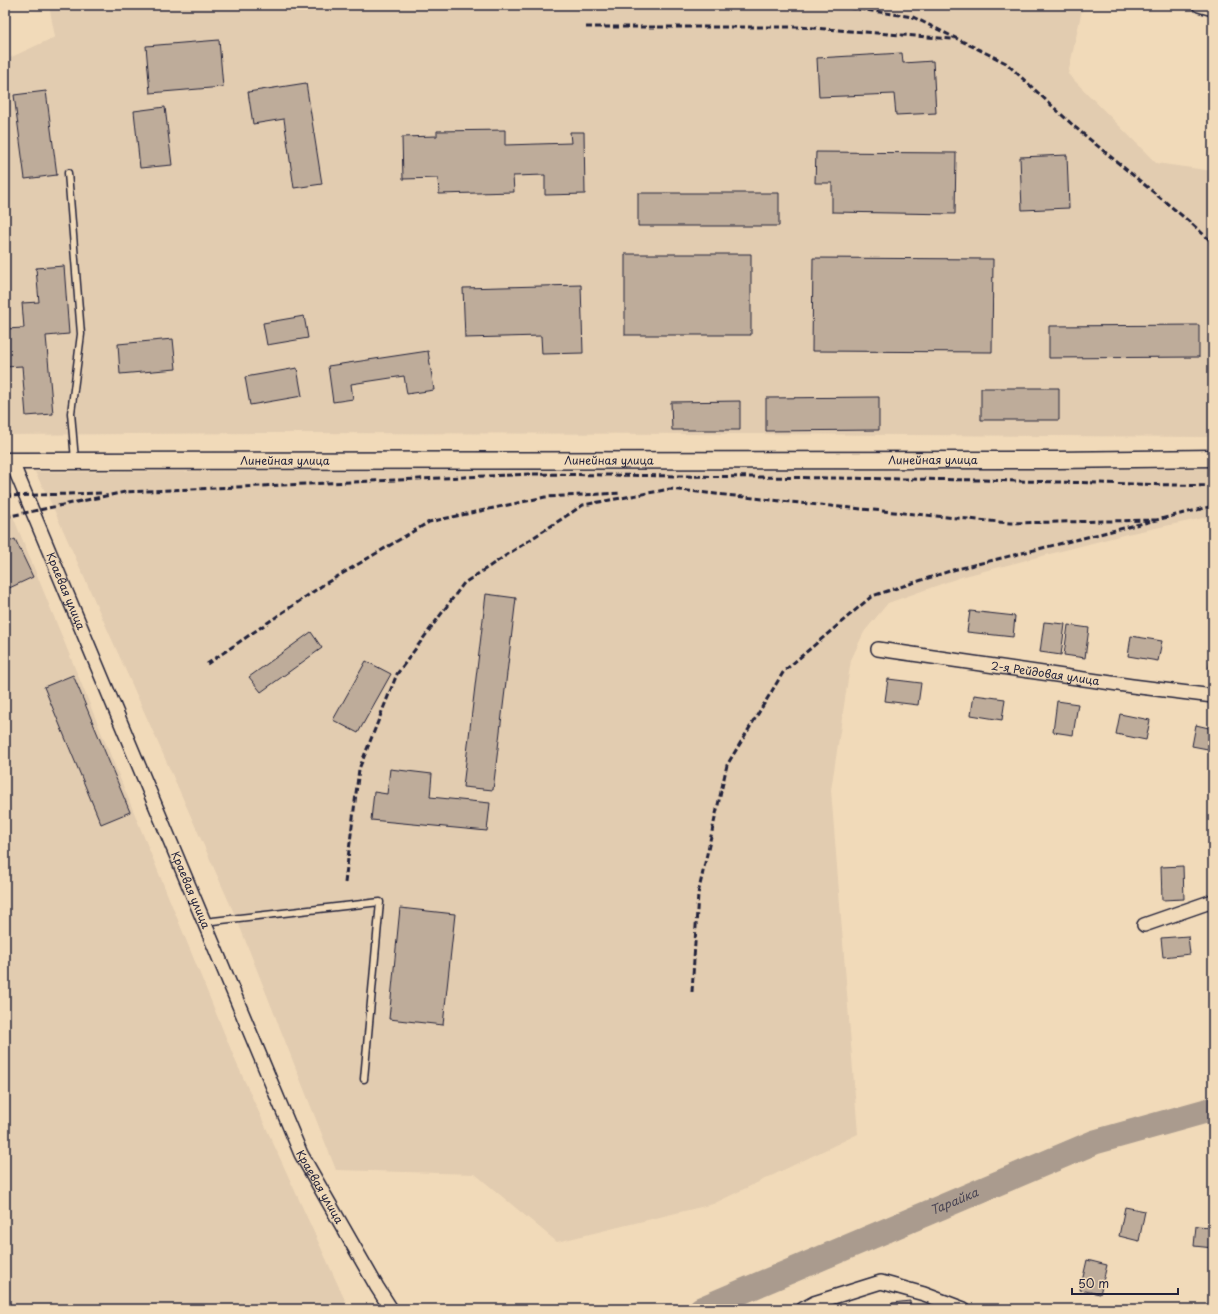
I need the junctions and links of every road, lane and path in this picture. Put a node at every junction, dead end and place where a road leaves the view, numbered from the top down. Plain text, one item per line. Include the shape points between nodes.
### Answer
1 (1199, 5) edge
2 (1213, 9) edge
3 (68, 174) dead end
4 (1213, 458) edge
5 (8, 460) edge
6 (75, 460) junction
7 (878, 649) dead end
8 (1213, 696) edge
9 (1213, 901) edge
10 (204, 922) junction
11 (1144, 925) dead end
12 (364, 1079) dead end
13 (391, 1309) edge
14 (803, 1309) edge
15 (964, 1309) edge

1 - 2 street
3 - 6 lane via 81,334 71,413
4 - 6 street, Линейная улица
5 - 6 street, Линейная улица
5 - 10 street, Краевая улица
7 - 8 street, 2-я Рейдовая улица
9 - 11 street
10 - 12 lane via 380,902
10 - 13 street, Краевая улица via 301,1154
14 - 15 street via 814,1303 880,1282 924,1294

